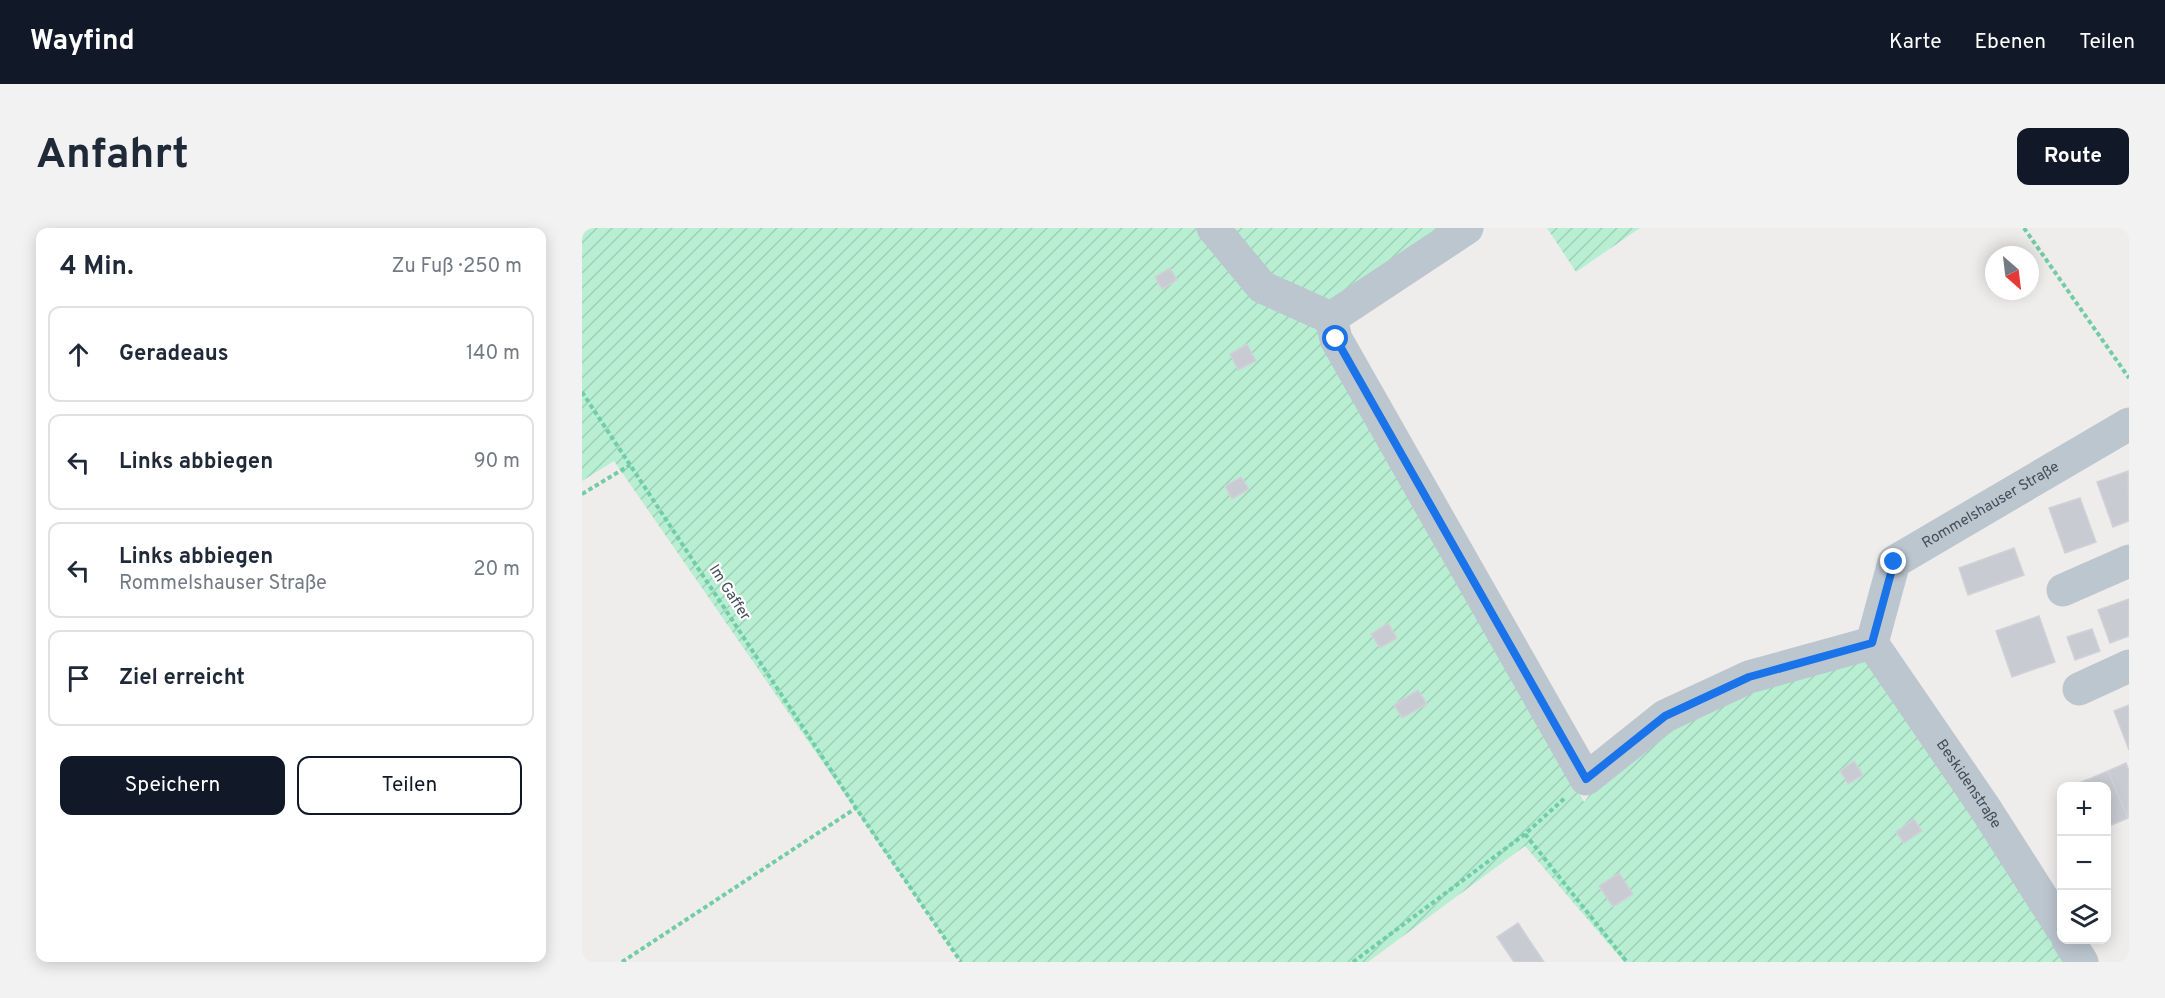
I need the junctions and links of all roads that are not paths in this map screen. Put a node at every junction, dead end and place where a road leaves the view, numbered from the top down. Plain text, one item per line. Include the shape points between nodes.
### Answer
1 (1213, 228) edge
2 (1467, 228) edge
3 (1331, 318) junction
4 (2129, 424) edge
5 (2129, 561) edge
6 (2063, 590) dead end
7 (1872, 643) junction
8 (2129, 666) edge
9 (2079, 689) dead end
10 (2057, 923) edge
11 (2071, 944) edge
12 (2082, 962) edge

1 - 3 street via 1262,287
2 - 3 street
3 - 7 street via 1336,339 1586,779 1665,716 1749,677
4 - 7 street, Rommelshauser Straße via 1894,562
5 - 6 street
7 - 10 street, Beskidenstraße via 1985,808
8 - 9 street
11 - 12 street

